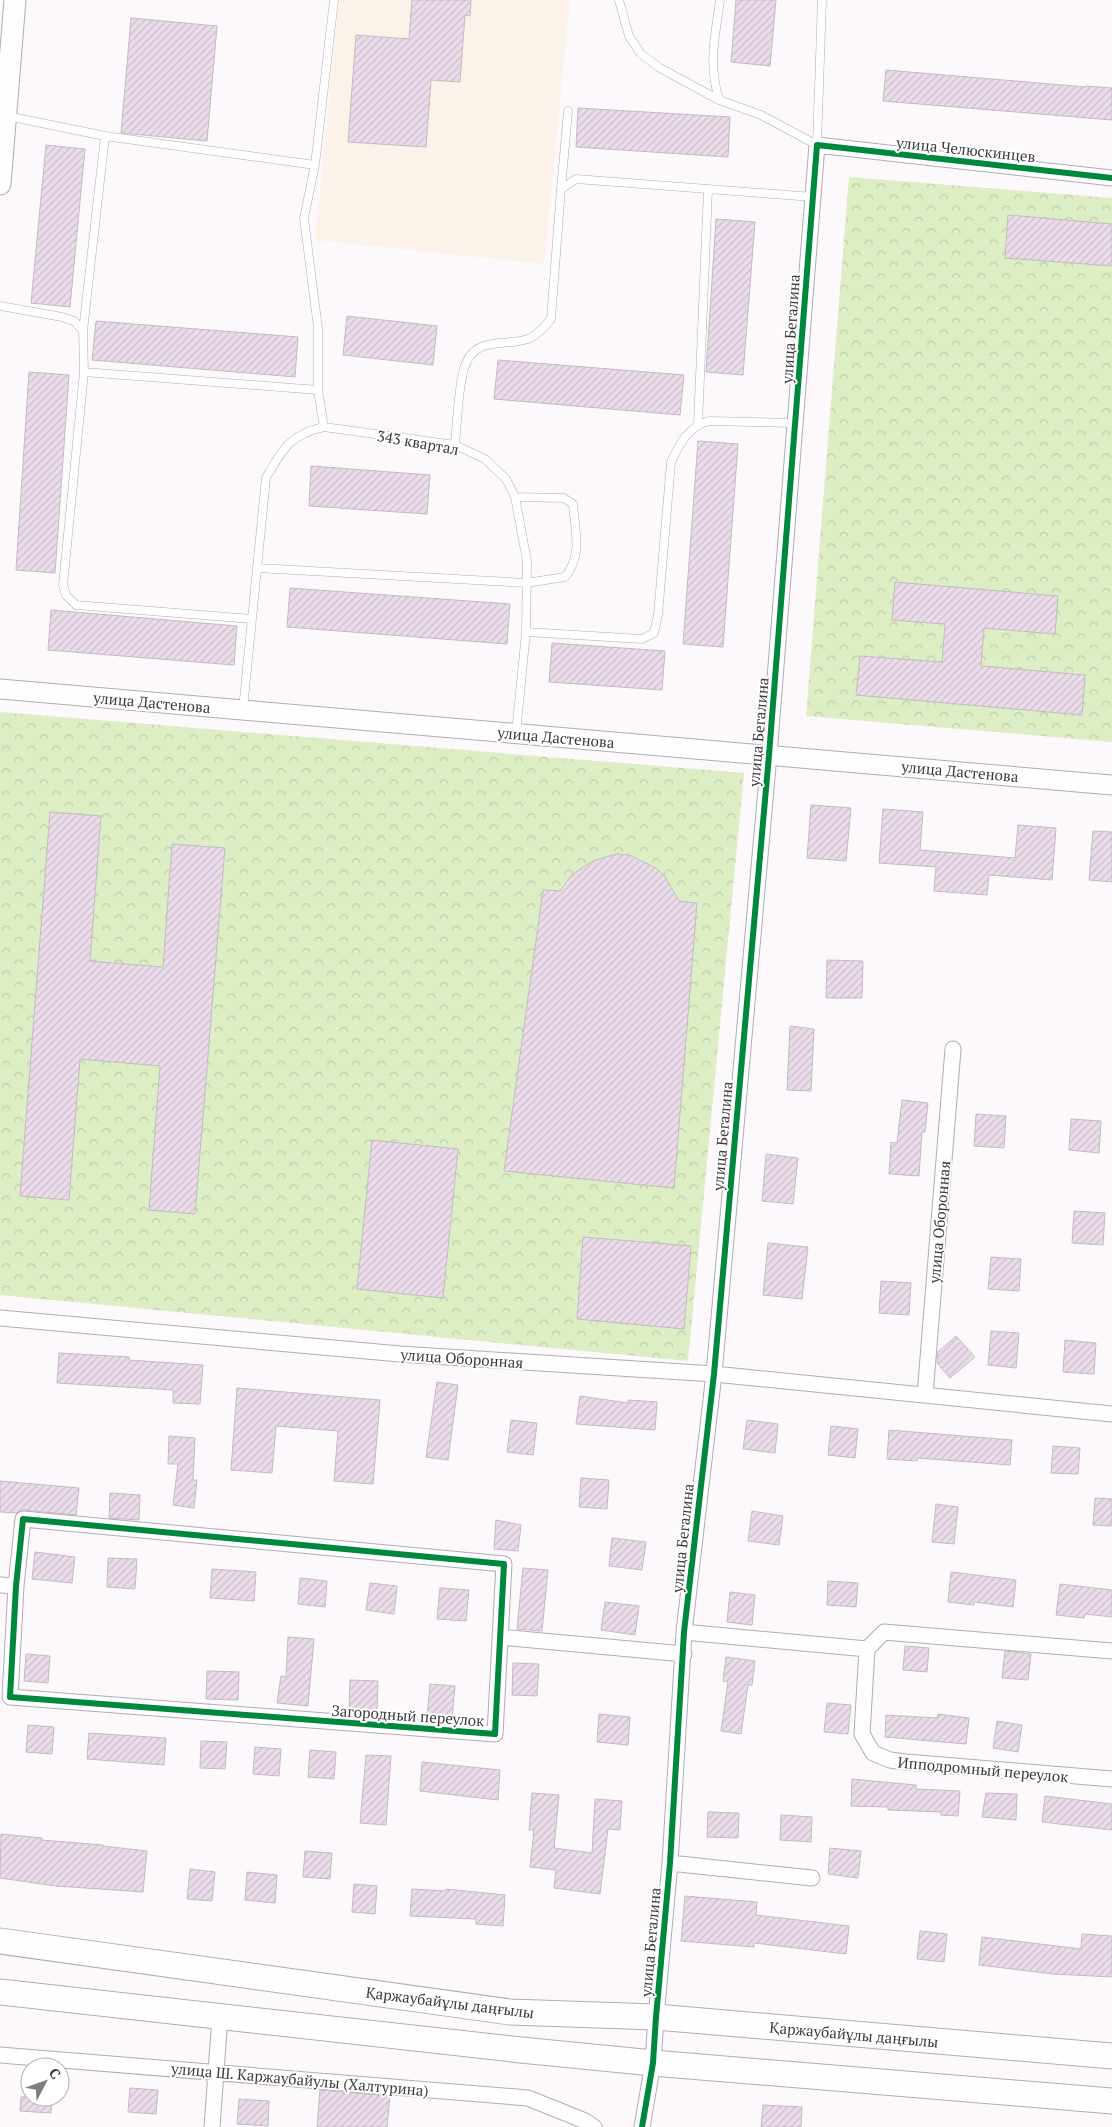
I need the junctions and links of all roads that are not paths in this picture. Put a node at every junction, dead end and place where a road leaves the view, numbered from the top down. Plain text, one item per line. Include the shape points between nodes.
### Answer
1 (15, 0) edge
2 (334, 0) edge
3 (619, 0) edge
4 (720, 0) edge
5 (822, 0) edge
6 (719, 100) junction
7 (568, 111) dead end
8 (4, 125) edge
9 (105, 136) junction
10 (817, 145) junction
11 (315, 165) junction
12 (1112, 178) edge
13 (0, 184) edge
14 (561, 189) junction
15 (708, 190) junction
16 (812, 197) junction
17 (0, 306) edge
18 (83, 331) junction
19 (84, 372) junction
20 (318, 390) junction
21 (795, 423) junction
22 (698, 424) junction
23 (324, 427) junction
24 (455, 445) junction
25 (515, 497) junction
26 (257, 568) junction
27 (526, 584) junction
28 (252, 619) junction
29 (526, 632) junction
30 (0, 689) edge
31 (243, 710) junction
32 (516, 733) junction
33 (769, 755) junction
34 (1112, 785) edge
35 (954, 1049) dead end
36 (0, 1318) edge
37 (714, 1374) junction
38 (925, 1395) junction
39 (1112, 1414) edge
40 (0, 1585) edge
41 (16, 1586) junction
42 (684, 1632) junction
43 (500, 1637) junction
44 (867, 1649) junction
45 (1112, 1650) edge
46 (684, 1654) junction
47 (1112, 1780) edge
48 (670, 1863) junction
49 (812, 1878) dead end
50 (0, 1941) edge
51 (0, 1992) edge
52 (220, 2017) junction
53 (656, 2017) junction
54 (0, 2054) edge
55 (1112, 2056) edge
56 (653, 2063) junction
57 (216, 2072) junction
58 (1112, 2102) edge
59 (212, 2127) edge
60 (594, 2127) edge
61 (642, 2127) edge

1 - 8 main road
2 - 11 lane
3 - 6 lane via 629,36 641,54
4 - 6 lane via 712,61
5 - 10 lane
6 - 10 lane via 769,119
7 - 14 lane
8 - 9 lane
8 - 13 main road
9 - 11 lane
9 - 18 lane
10 - 12 street, улица Челюскинцев
10 - 16 street, улица Бегалина
11 - 20 lane via 304,218 318,328
14 - 15 lane via 576,179
14 - 24 lane via 552,319 528,339 486,344 472,353 464,368
15 - 16 lane
15 - 22 lane
16 - 21 street, улица Бегалина
17 - 18 lane via 62,317 74,321
18 - 19 lane
19 - 20 lane
19 - 28 lane via 63,585 66,595 76,605
20 - 23 lane
21 - 22 lane via 709,421
21 - 33 street, улица Бегалина
22 - 29 lane via 680,441 671,462 654,633 642,639
23 - 24 lane, 343 квартал
23 - 26 lane, 343 квартал via 306,431 283,449 266,478
24 - 25 lane, 343 квартал via 485,459 506,478
25 - 27 lane, 343 квартал via 527,561
25 - 27 lane via 564,498 573,504 577,556 574,566 566,577
26 - 27 lane
26 - 28 lane
27 - 29 lane, 343 квартал
28 - 31 lane
29 - 32 lane, 343 квартал
30 - 31 street, улица Дастенова
31 - 32 street, улица Дастенова
32 - 33 street, улица Дастенова
33 - 34 street, улица Дастенова
33 - 37 street, улица Бегалина
35 - 38 street, улица Оборонная
36 - 37 street, улица Оборонная via 400,1354
37 - 38 street, улица Оборонная
37 - 42 street, улица Бегалина
38 - 39 street, улица Оборонная
40 - 41 street
41 - 43 street, Загородный переулок via 23,1518 504,1564
41 - 43 street, Загородный переулок via 10,1697 495,1734
42 - 44 street
42 - 46 street, улица Бегалина
43 - 46 street
44 - 45 street via 884,1632
44 - 47 street, Ипподромный переулок via 862,1734 873,1753 906,1762
46 - 48 street, улица Бегалина
48 - 49 street
48 - 53 street, улица Бегалина
50 - 53 highway, Қаржаубайұлы даңғылы via 510,2012
51 - 52 highway
52 - 56 highway
52 - 57 street
53 - 55 highway, Қаржаубайұлы даңғылы
53 - 56 street, улица Бегалина
54 - 57 street, улица Ш. Каржаубайулы (Халтурина)
56 - 58 highway
56 - 61 street, улица Бегалина
57 - 59 street
57 - 60 street, улица Ш. Каржаубайулы (Халтурина) via 528,2098

